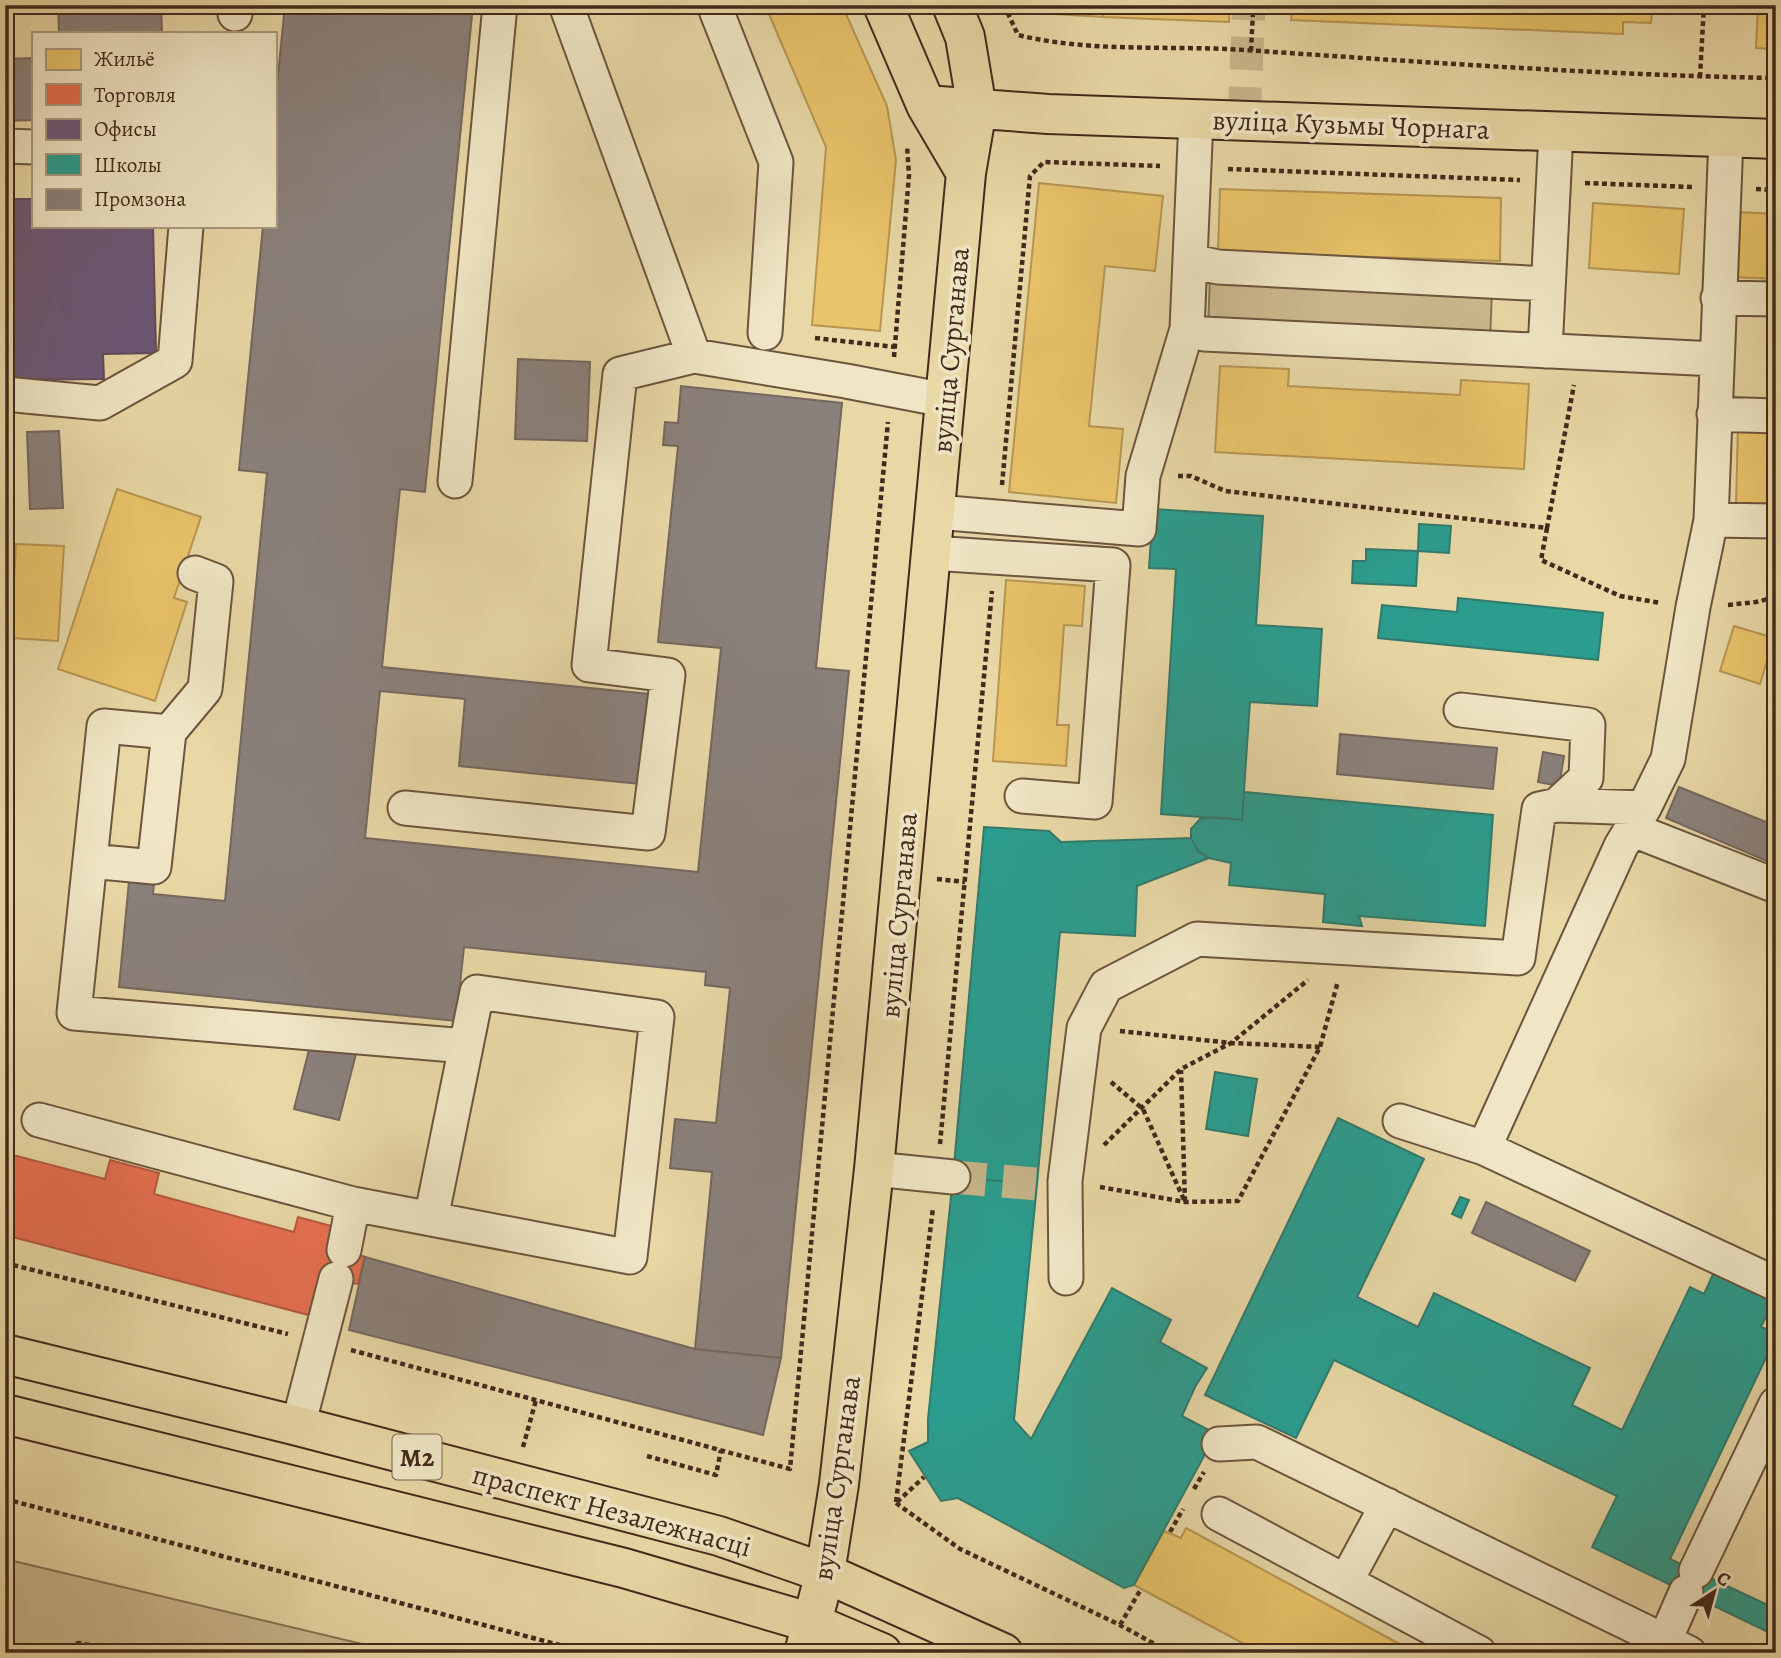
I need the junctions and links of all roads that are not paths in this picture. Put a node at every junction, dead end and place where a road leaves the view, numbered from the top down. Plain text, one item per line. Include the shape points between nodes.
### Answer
1 (500, 5) edge
2 (566, 5) edge
3 (714, 5) edge
4 (883, 5) edge
5 (952, 5) edge
6 (977, 109) junction
7 (1196, 119) junction
8 (916, 120) junction
9 (1556, 132) junction
10 (1726, 138) junction
11 (1776, 139) edge
12 (5, 146) edge
13 (32, 146) edge
14 (966, 173) junction
15 (186, 228) edge
16 (1190, 261) junction
17 (1548, 285) junction
18 (1718, 298) junction
19 (1776, 299) edge
20 (765, 332) dead end
21 (1204, 334) dead end
22 (1545, 351) junction
23 (694, 356) junction
24 (1716, 359) junction
25 (5, 394) edge
26 (945, 400) junction
27 (1714, 414) junction
28 (1776, 416) edge
29 (455, 481) dead end
30 (936, 512) junction
31 (1712, 520) junction
32 (1776, 522) edge
33 (932, 553) junction
34 (195, 573) dead end
35 (1461, 710) dead end
36 (169, 732) junction
37 (1022, 796) dead end
38 (1557, 805) junction
39 (405, 808) dead end
40 (1637, 819) junction
41 (90, 861) junction
42 (1776, 886) edge
43 (466, 1046) junction
44 (39, 1120) dead end
45 (1401, 1121) dead end
46 (1483, 1148) junction
47 (874, 1169) junction
48 (954, 1177) tunnel mouth
49 (352, 1204) junction
50 (431, 1219) junction
51 (1066, 1278) dead end
52 (1776, 1284) edge
53 (5, 1354) edge
54 (1776, 1404) edge
55 (5, 1414) edge
56 (298, 1426) junction
57 (1219, 1444) dead end
58 (1387, 1505) junction
59 (1219, 1514) dead end
60 (825, 1573) junction
61 (1346, 1581) junction
62 (808, 1638) edge
63 (1677, 1647) edge
64 (882, 1653) edge
65 (1003, 1653) edge
66 (1479, 1653) edge

1 - 29 lane
2 - 23 lane
3 - 20 lane via 776,162
4 - 8 main road
5 - 6 main road, вуліца Сурганава via 965,37
6 - 7 main road, вуліца Кузьмы Чорнага
6 - 8 main road, вуліца Кузьмы Чорнага
6 - 14 main road, вуліца Сурганава
7 - 9 main road, вуліца Кузьмы Чорнага
7 - 16 lane
8 - 14 main road
9 - 10 main road, вуліца Кузьмы Чорнага
9 - 17 lane
10 - 11 main road, вуліца Кузьмы Чорнага
10 - 18 lane
12 - 13 lane
14 - 26 main road, вуліца Сурганава
15 - 25 lane via 175,361 100,403
16 - 17 lane via 1218,267
16 - 30 lane via 1187,328 1143,476 1139,529
17 - 22 lane
18 - 19 lane
18 - 24 lane
21 - 22 lane
22 - 24 lane
23 - 26 lane
23 - 39 lane via 620,374 589,665 668,675 648,833
24 - 27 lane
26 - 30 main road, вуліца Сурганава
27 - 28 lane
27 - 31 lane
30 - 33 main road, вуліца Сурганава
31 - 32 lane
31 - 40 lane via 1668,759
33 - 37 lane via 1114,565 1095,802
33 - 47 main road, вуліца Сурганава
34 - 36 lane via 216,581 205,689
35 - 38 lane via 1588,725 1586,778
36 - 41 lane via 154,867
36 - 41 lane via 104,726
38 - 40 lane
38 - 51 lane via 1539,810 1518,958 1197,939 1106,986 1083,1042 1051,1182
40 - 42 lane
40 - 46 lane
41 - 43 lane via 74,1013
43 - 50 lane
43 - 50 lane via 477,992 657,1017 630,1257
44 - 49 lane
45 - 46 lane
46 - 52 lane
47 - 48 lane
47 - 60 main road, вуліца Сурганава
49 - 50 lane
49 - 56 lane
53 - 56 main road, праспект Незалежнасці / М2
54 - 63 lane via 1691,1582
55 - 62 main road, праспект Незалежнасці / М2 via 624,1569
56 - 60 main road, праспект Незалежнасці / М2 via 719,1536
57 - 58 lane via 1257,1441
58 - 61 lane
58 - 63 lane
59 - 61 lane
60 - 62 main road, вуліца Сурганава
60 - 65 main road, праспект Незалежнасці / М2
61 - 66 lane
62 - 64 main road, праспект Незалежнасці / М2

